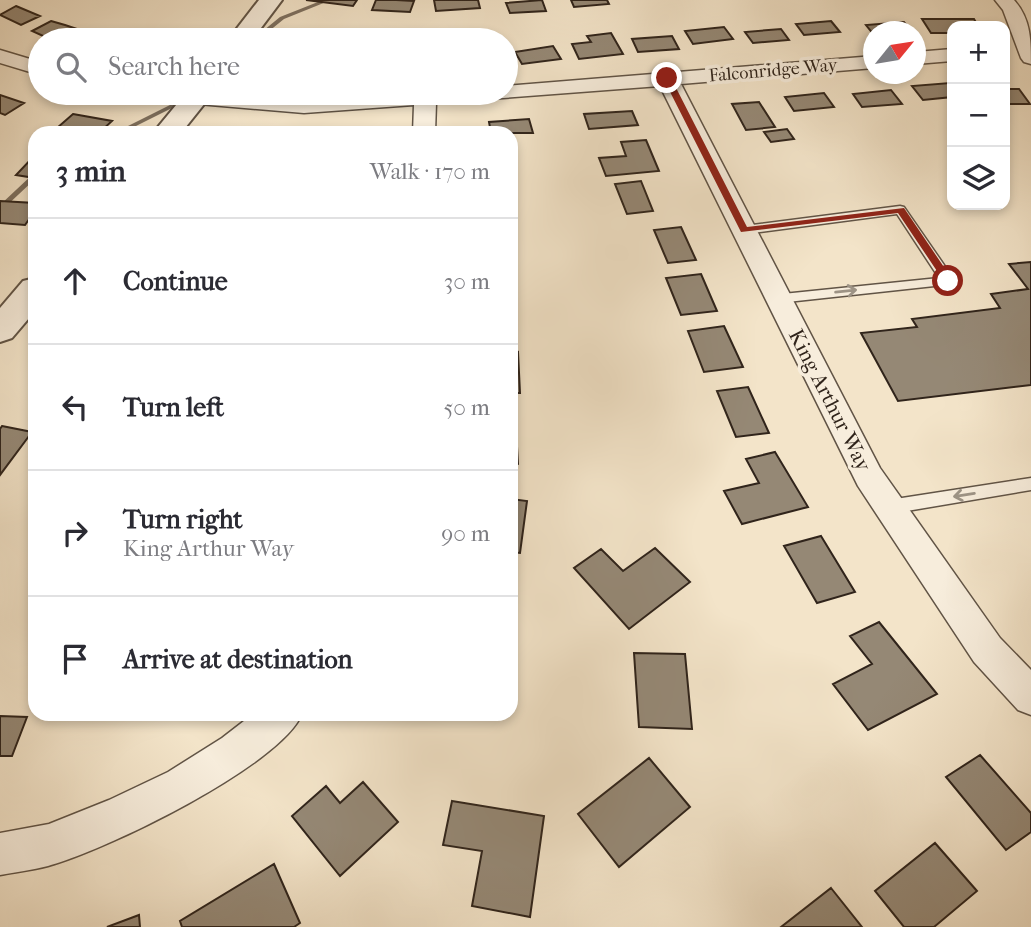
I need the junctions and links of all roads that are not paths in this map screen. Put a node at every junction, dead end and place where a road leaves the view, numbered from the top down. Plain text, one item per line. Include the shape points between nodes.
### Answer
1 (271, 0) edge
2 (1004, 0) edge
3 (249, 28) edge
4 (947, 55) edge
5 (0, 57) edge
6 (926, 57) edge
7 (1010, 57) edge
8 (1031, 58) edge
9 (863, 62) edge
10 (28, 65) edge
11 (667, 78) junction
12 (518, 91) edge
13 (190, 105) edge
14 (293, 105) edge
15 (319, 105) edge
16 (425, 105) edge
17 (173, 126) edge
18 (424, 126) edge
19 (744, 230) junction
20 (28, 297) edge
21 (778, 298) junction
22 (0, 330) edge
23 (1031, 484) edge
24 (889, 507) junction
25 (1031, 697) edge
26 (274, 721) edge
27 (0, 855) edge

1 - 3 street
2 - 8 street
4 - 6 street
5 - 10 street
7 - 8 street
9 - 11 street, Falconridge Way
11 - 12 street, Falconridge Way
11 - 19 street, King Arthur Way
13 - 17 street
14 - 15 street
16 - 18 street
19 - 21 street, King Arthur Way
21 -> 19 lane via 948,281 900,210
20 - 22 street
21 - 24 street, King Arthur Way via 869,477
23 -> 24 lane
24 - 25 street, King Arthur Way via 987,650
26 - 27 street via 236,752 146,804 49,845

